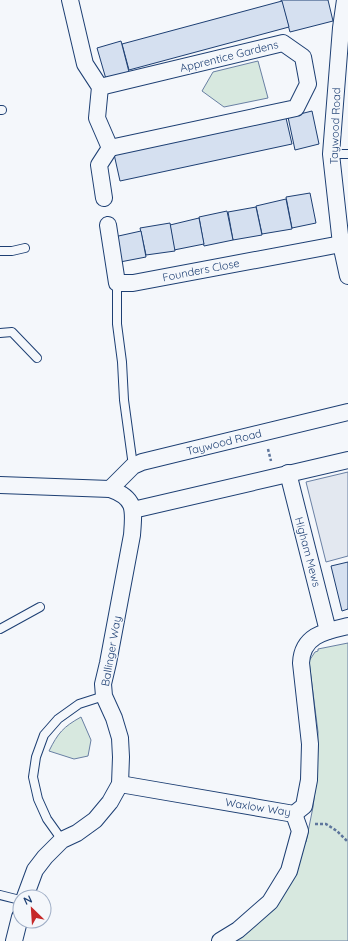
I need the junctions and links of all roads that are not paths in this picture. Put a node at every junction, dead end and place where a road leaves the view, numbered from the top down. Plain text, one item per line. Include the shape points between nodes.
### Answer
1 (70, 0) edge
2 (345, 0) edge
3 (100, 87) junction
4 (110, 148) junction
5 (331, 154) junction
6 (348, 154) edge
7 (104, 198) dead end
8 (108, 225) dead end
9 (341, 244) junction
10 (25, 248) dead end
11 (0, 251) edge
12 (348, 276) edge
13 (117, 283) junction
14 (0, 333) edge
15 (37, 358) dead end
16 (348, 412) edge
17 (348, 460) edge
18 (133, 466) junction
19 (281, 475) junction
20 (0, 486) edge
21 (110, 488) junction
22 (133, 510) junction
23 (40, 607) dead end
24 (348, 626) edge
25 (0, 629) edge
26 (328, 631) junction
27 (104, 696) junction
28 (120, 784) junction
29 (296, 819) junction
30 (62, 840) junction
31 (28, 889) edge
32 (0, 895) edge
33 (12, 898) edge
34 (17, 929) edge
35 (14, 941) edge
36 (220, 941) edge

1 - 3 street via 84,64
2 - 5 street, Taywood Road
3 - 4 street via 97,118
3 - 4 street, Apprentice Gardens via 283,43 303,57 308,84 296,108
4 - 7 street via 99,165
5 - 6 lane
5 - 9 street, Taywood Road
8 - 13 street
9 - 12 street, Taywood Road
9 - 13 street, Founders Close via 133,283
10 - 11 lane
13 - 18 lane via 117,324
14 - 15 lane via 12,332
16 - 18 street, Taywood Road
17 - 19 street
18 - 21 street, Taywood Road
19 - 22 street
19 - 26 street, Higham Mews
20 - 21 street
21 - 22 street via 126,498
22 - 27 street, Ballinger Way via 132,535 103,684
23 - 25 lane
24 - 26 street, Waxlow Way
26 - 29 street, Waxlow Way via 310,640 302,651 301,663 310,744 309,780 304,806
27 - 28 street, Ballinger Way via 120,738
27 - 30 lane via 79,704 58,719 44,735 36,757 33,777 38,799 47,819
28 - 29 street, Waxlow Way
28 - 30 street, Ballinger Way via 110,802 95,820
29 - 36 street via 300,831 289,871 270,902 238,930
30 - 31 street, Ballinger Way via 35,870
32 - 33 lane
34 - 35 street

